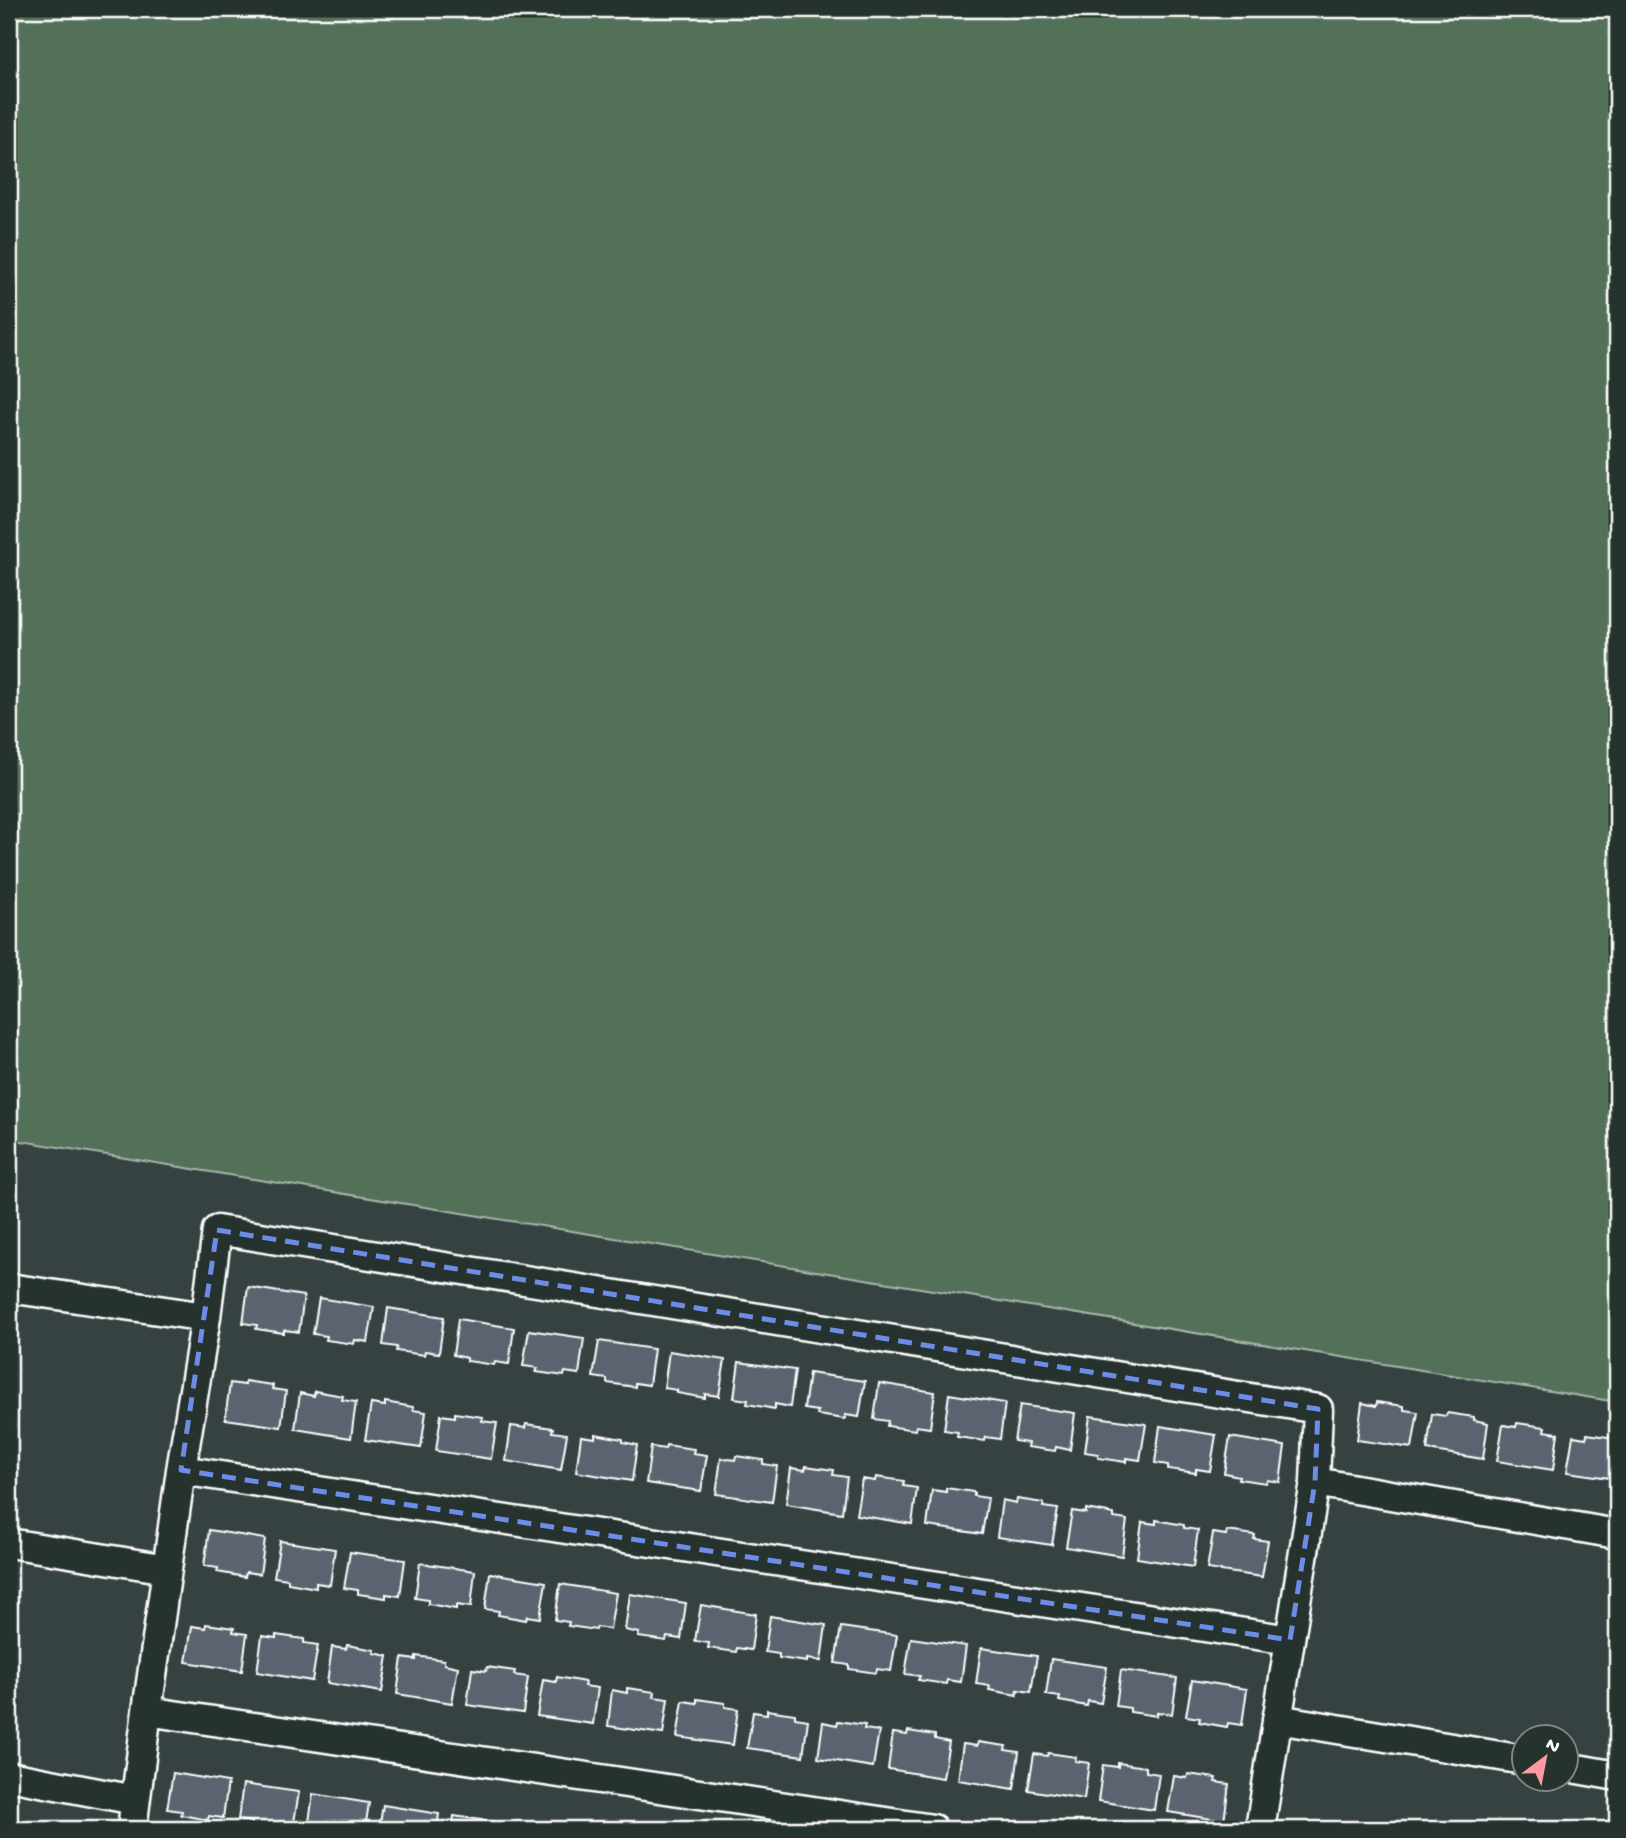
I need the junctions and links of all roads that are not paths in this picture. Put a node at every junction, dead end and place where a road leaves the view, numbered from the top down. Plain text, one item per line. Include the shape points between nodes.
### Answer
1 (9, 1288) edge
2 (206, 1317) junction
3 (181, 1470) junction
4 (1315, 1482) junction
5 (1617, 1534) edge
6 (9, 1543) edge
7 (167, 1569) junction
8 (1290, 1640) junction
9 (147, 1711) junction
10 (1277, 1719) junction
11 (1510, 1758) edge
12 (1580, 1769) edge
13 (9, 1776) edge
14 (1617, 1776) edge
15 (135, 1800) junction
16 (132, 1829) edge
17 (933, 1829) edge
18 (1260, 1829) edge

1 - 2 street
2 - 3 street
2 - 4 street via 217,1230 1318,1409
3 - 7 street
3 - 8 street
4 - 5 street
4 - 8 street
6 - 7 street
7 - 9 street
8 - 10 street
9 - 15 street
9 - 17 street
10 - 11 street
10 - 18 street
12 - 14 street
13 - 15 street
15 - 16 street

